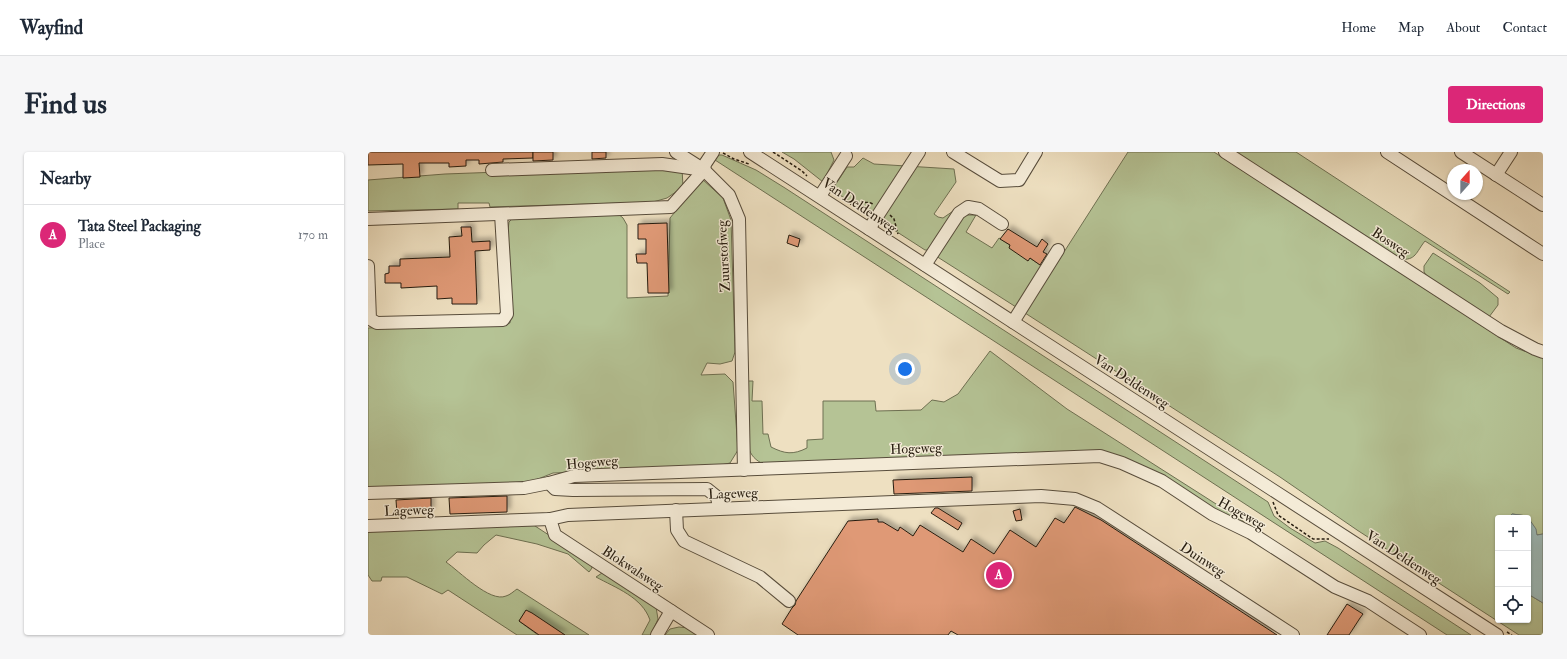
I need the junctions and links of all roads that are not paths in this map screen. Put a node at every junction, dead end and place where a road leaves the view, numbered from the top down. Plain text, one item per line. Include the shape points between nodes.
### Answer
1 (676, 152) edge
2 (713, 152) edge
3 (752, 152) edge
4 (919, 152) edge
5 (953, 152) edge
6 (1036, 152) edge
7 (1225, 152) edge
8 (1386, 152) edge
9 (1461, 152) edge
10 (1511, 152) edge
11 (846, 156) dead end
12 (492, 170) dead end
13 (704, 170) junction
14 (1496, 174) junction
15 (820, 196) junction
16 (1543, 204) edge
17 (501, 214) junction
18 (368, 219) edge
19 (1002, 224) dead end
20 (869, 229) junction
21 (1058, 250) dead end
22 (1543, 254) edge
23 (925, 265) junction
24 (368, 266) edge
25 (1013, 322) junction
26 (1543, 352) edge
27 (744, 470) junction
28 (549, 483) junction
29 (368, 493) edge
30 (719, 508) junction
31 (1097, 508) joint
32 (676, 510) junction
33 (550, 520) junction
34 (368, 526) edge
35 (789, 601) dead end
36 (671, 611) junction
37 (657, 635) edge
38 (708, 635) edge
39 (1293, 635) edge
40 (1420, 635) edge
41 (1497, 635) edge

1 - 13 lane, Zuurstofweg
2 - 13 lane
3 - 15 lane, Van Deldenweg
4 - 20 lane
5 - 6 lane via 1000,180 1019,180
7 - 26 lane, Bosweg via 1501,331
8 - 22 lane
9 - 14 lane
10 - 14 lane
11 - 15 lane
12 - 13 lane via 662,164
13 - 17 lane via 671,207
13 - 27 lane, Zuurstofweg via 729,195 739,219
14 - 16 lane
15 - 20 lane, Van Deldenweg
17 - 18 lane
17 - 24 lane via 506,314 503,320 377,323 370,319
19 - 23 lane via 979,209 968,207 959,213
20 - 23 lane, Van Deldenweg
21 - 25 lane
23 - 25 lane, Van Deldenweg
25 - 41 lane, Van Deldenweg
27 - 28 lane, Hogeweg via 574,476
27 - 40 lane, Hogeweg via 1100,456 1122,462 1162,481 1212,514 1251,533 1335,587 1368,601
28 - 29 lane, Hogeweg via 524,488
28 - 30 lane via 555,489 574,490 707,489 717,497
30 - 31 lane, Lageweg via 1041,496 1075,498
30 - 32 lane, Lageweg
31 - 39 lane, Duinweg
32 - 33 lane, Lageweg via 568,515
32 - 35 lane via 677,530 684,541 760,577
33 - 34 lane, Lageweg
33 - 36 lane, Blokwalsweg via 555,534
36 - 37 lane
36 - 38 lane, Blokwalsweg

